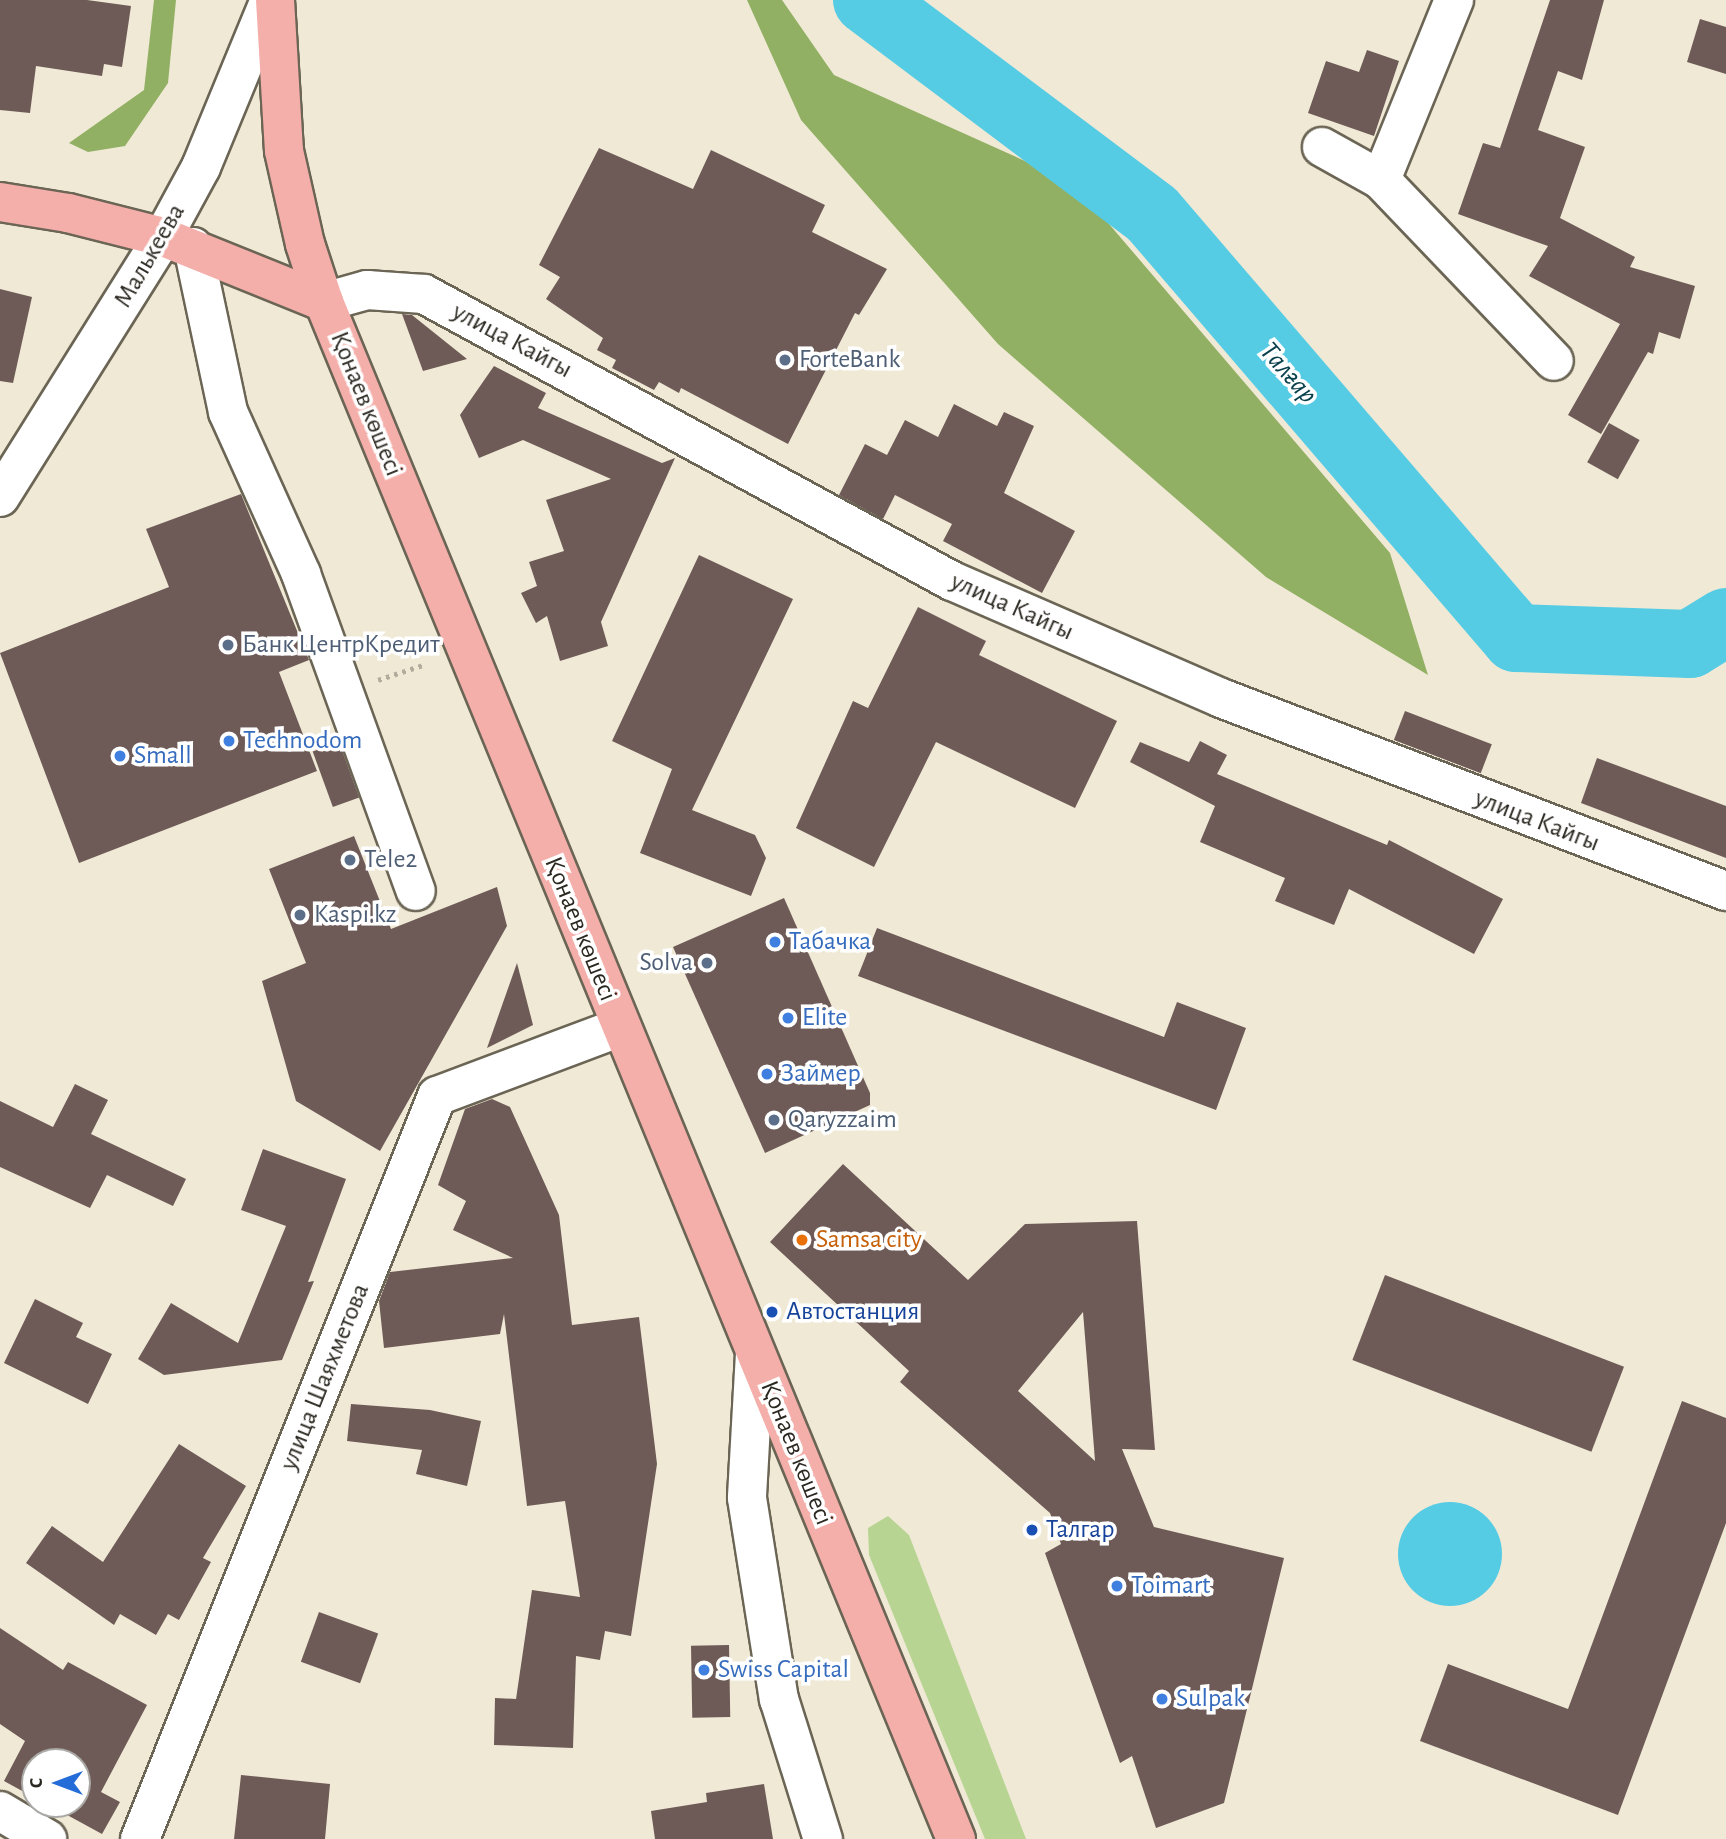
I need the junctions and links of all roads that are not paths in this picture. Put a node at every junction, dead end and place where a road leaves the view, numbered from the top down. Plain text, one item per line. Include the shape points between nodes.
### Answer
1 (273, 0) edge
2 (1454, 0) edge
3 (1322, 147) dead end
4 (1381, 180) junction
5 (0, 202) edge
6 (178, 242) junction
7 (324, 302) junction
8 (1554, 361) dead end
9 (0, 497) edge
10 (416, 891) dead end
11 (1726, 891) edge
12 (621, 1027) junction
13 (755, 1353) junction
14 (0, 1811) edge
15 (47, 1839) edge
16 (140, 1839) edge
17 (823, 1839) edge
18 (956, 1839) edge

1 - 6 street, Малькеева via 201,167
1 - 7 main road, Қонаев көшесі via 284,151 305,244
2 - 4 street
3 - 4 street
4 - 8 street
5 - 6 main road via 68,213
6 - 7 main road
6 - 9 street, Малькеева
6 - 10 street via 228,412 301,574
7 - 11 street, улица Кайгы via 367,290 424,294 952,581 1221,698
7 - 12 main road, Қонаев көшесі
12 - 13 main road, Қонаев көшесі
12 - 16 street, улица Шаяхметова via 437,1096
13 - 17 street via 747,1497 779,1699
13 - 18 main road, Қонаев көшесі
14 - 15 street

